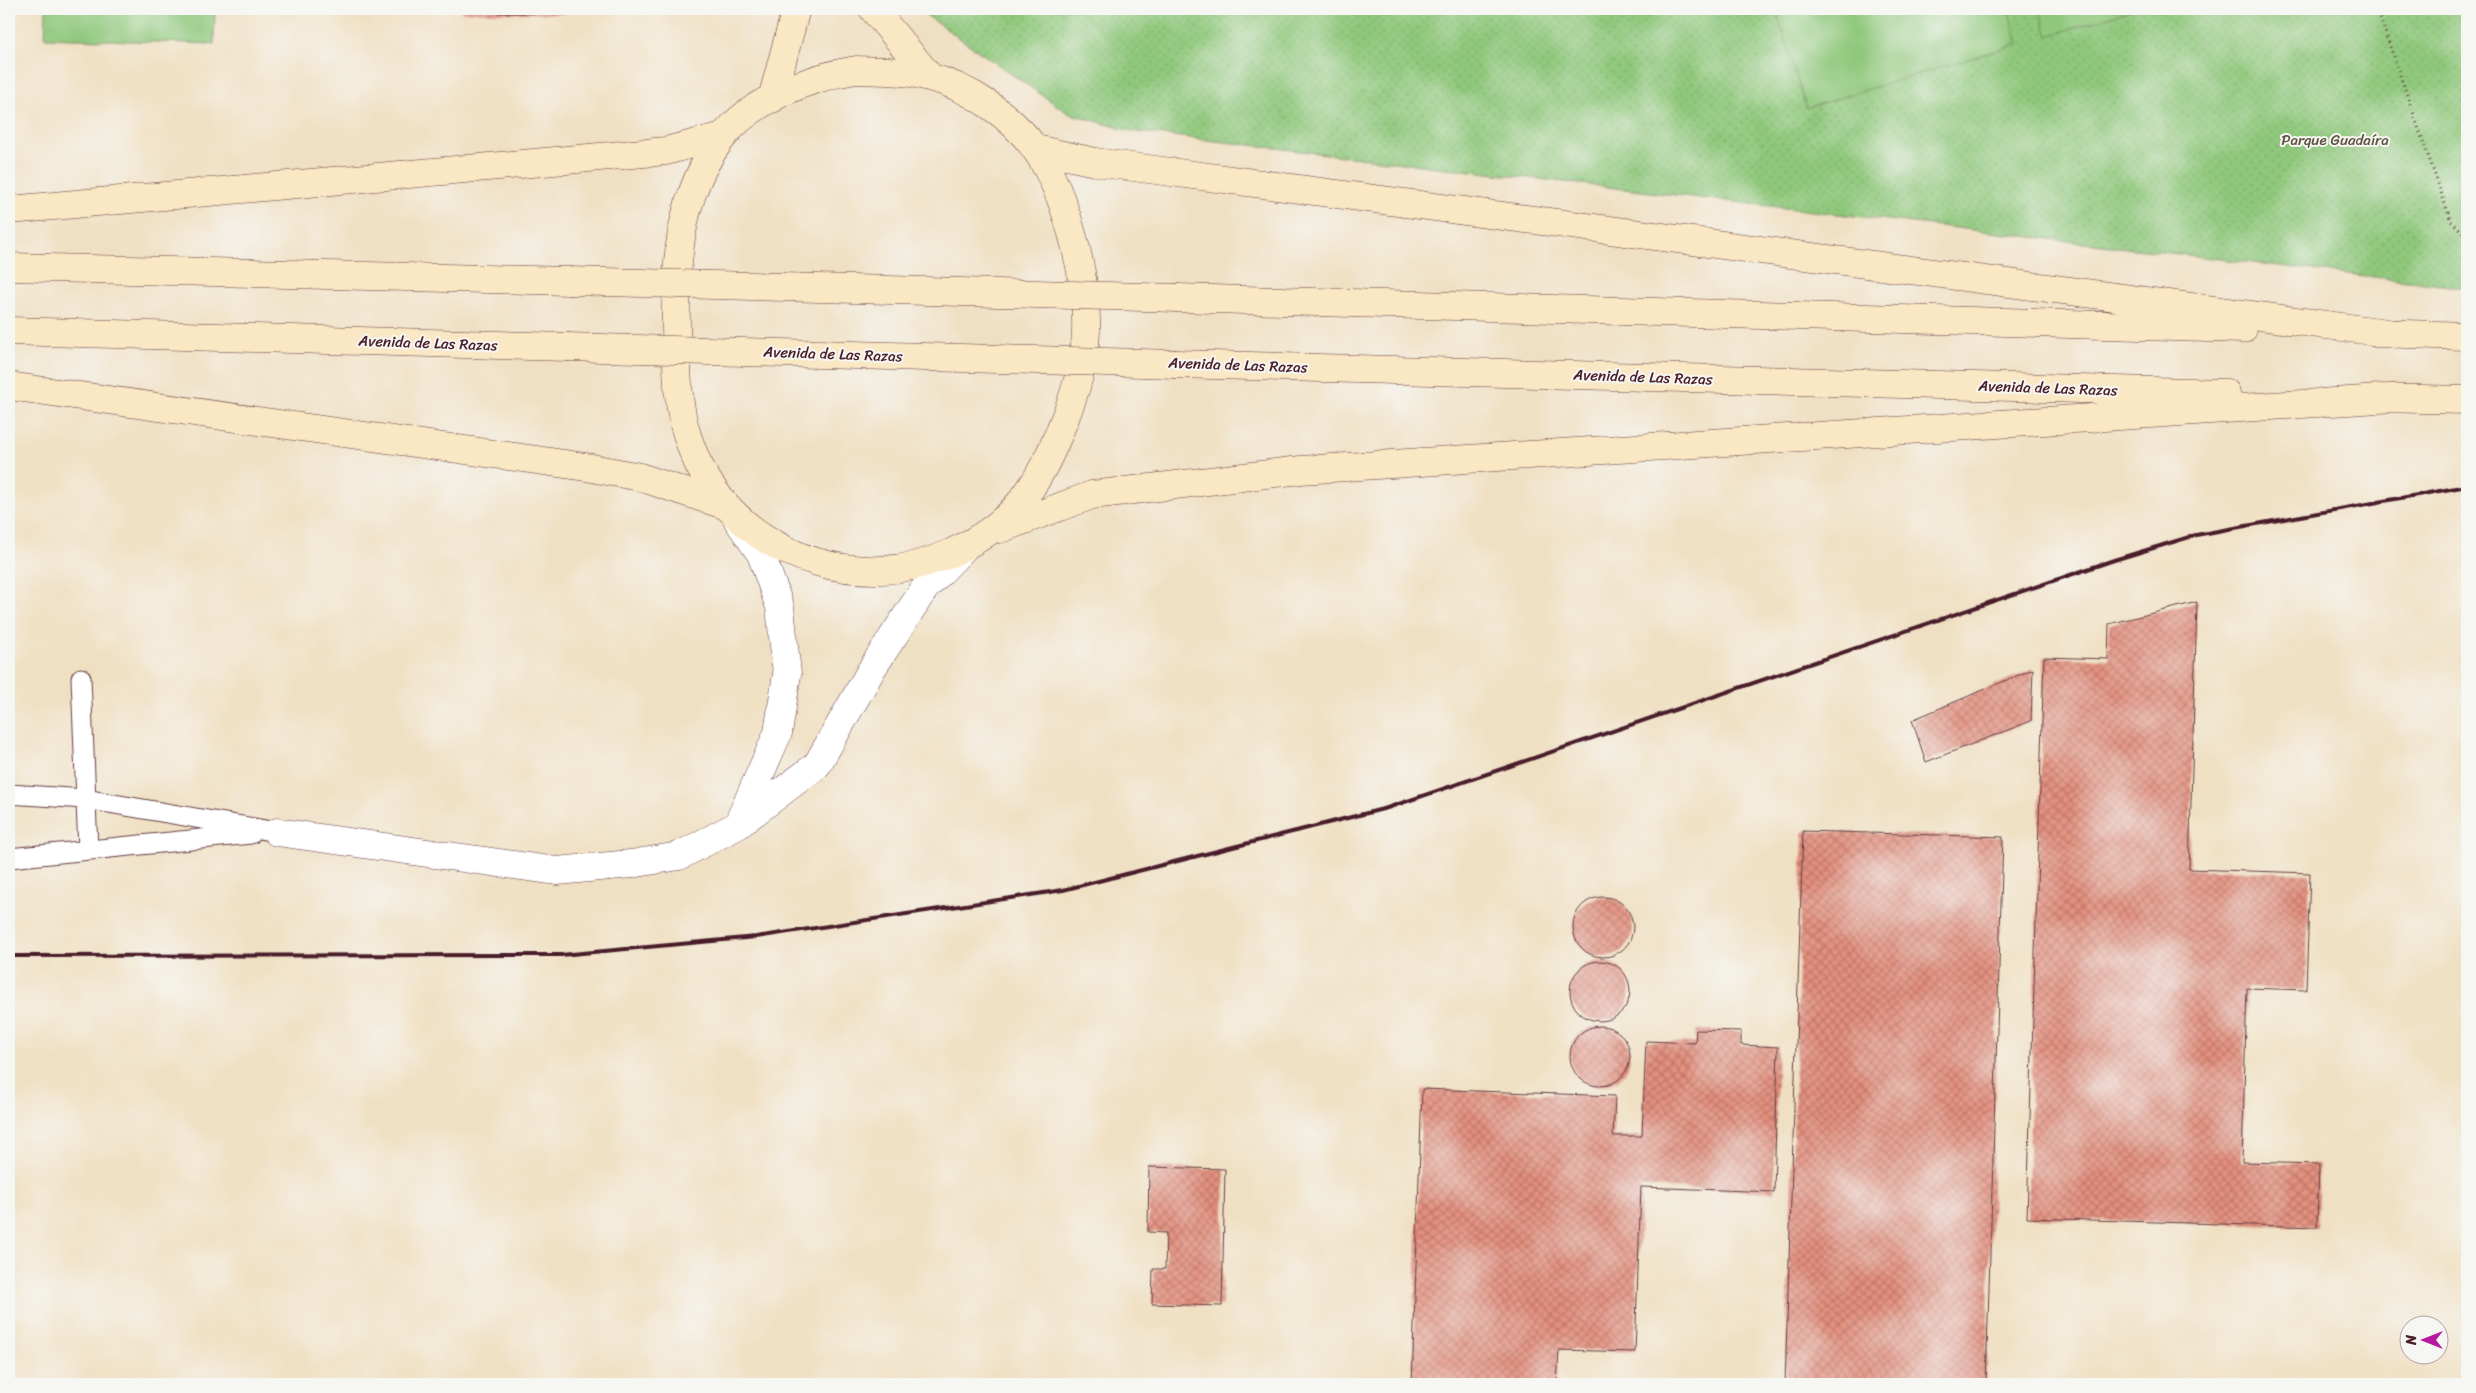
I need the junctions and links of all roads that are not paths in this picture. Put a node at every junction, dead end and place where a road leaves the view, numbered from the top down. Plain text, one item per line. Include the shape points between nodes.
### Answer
1 (796, 9) edge
2 (873, 9) edge
3 (929, 76) junction
4 (772, 99) junction
5 (723, 136) junction
6 (1035, 149) junction
7 (9, 210) edge
8 (9, 267) edge
9 (9, 331) edge
10 (2395, 334) junction
11 (2467, 336) edge
12 (9, 386) edge
13 (2394, 398) junction
14 (2467, 400) edge
15 (729, 510) junction
16 (989, 533) junction
17 (964, 548) junction
18 (81, 678) dead end
19 (9, 794) edge
20 (85, 799) junction
21 (738, 825) junction
22 (277, 832) junction
23 (88, 850) junction
24 (9, 858) edge

1 - 4 main road
2 - 3 main road
3 - 4 main road via 856,70 828,74 801,83
3 - 6 main road via 1002,114
4 - 5 main road
5 - 7 main road via 666,152
5 - 15 main road via 691,196 681,230 675,286 677,364 687,435 709,483
6 - 10 main road via 1114,164
6 - 16 main road via 1053,184 1076,247 1084,297 1086,339 1075,395 1048,462 1014,510
8 - 10 main road, bridge
9 - 13 main road, Avenida de Las Razas, bridge
10 - 11 main road
12 - 15 main road via 586,467 640,477
13 - 14 main road, Avenida de Las Razas
13 - 16 main road via 1301,470 1092,495
15 - 17 main road via 775,545 806,560 844,569 884,570 922,565
15 - 21 street via 762,554 780,607 787,674 778,734
16 - 17 main road
17 - 21 street via 925,588 873,667 818,765
18 - 20 lane
19 - 20 lane
20 - 22 lane
20 - 23 lane
21 - 22 street via 679,856 557,871
22 - 23 lane
23 - 24 lane

